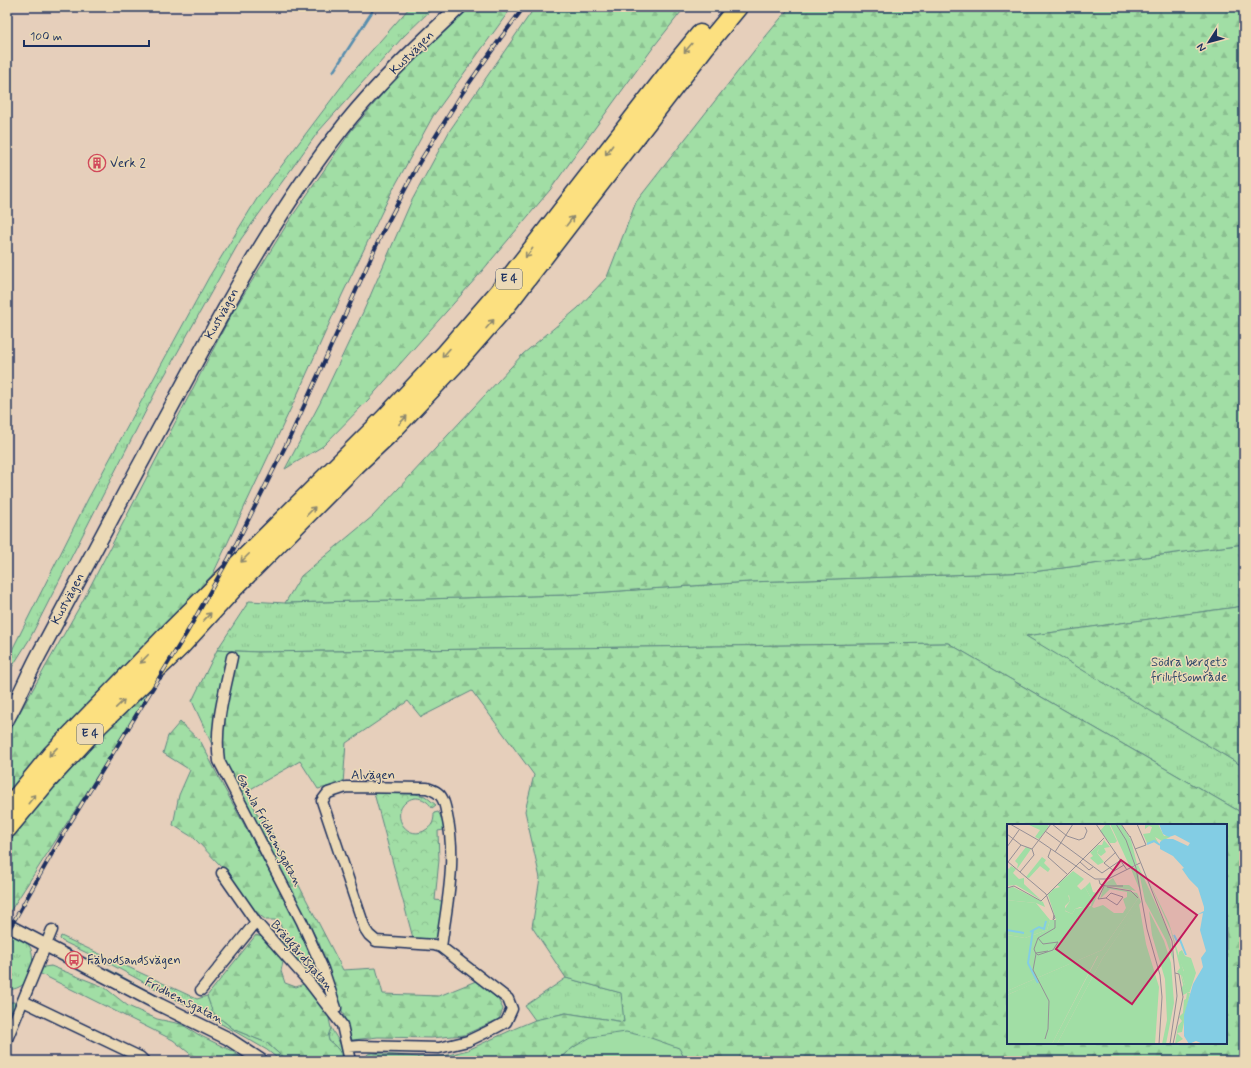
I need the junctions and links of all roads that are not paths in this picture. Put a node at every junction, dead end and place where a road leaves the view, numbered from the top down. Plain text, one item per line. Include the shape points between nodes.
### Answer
1 (459, 7) edge
2 (722, 7) edge
3 (738, 7) edge
4 (37, 657) junction
5 (232, 657) dead end
6 (7, 700) edge
7 (7, 719) edge
8 (7, 809) edge
9 (7, 829) edge
10 (222, 873) dead end
11 (256, 922) junction
12 (7, 925) edge
13 (52, 930) dead end
14 (45, 945) junction
15 (441, 947) junction
16 (201, 990) dead end
17 (23, 1002) junction
18 (336, 1008) dead end
19 (7, 1038) edge
20 (348, 1048) junction
21 (144, 1061) edge
22 (262, 1061) edge
23 (350, 1061) edge

1 - 4 main road, Kustvägen via 405,58 347,122 282,214 223,311
2 -> 8 highway, E 4 via 498,293 446,353 52,754
9 -> 3 highway, E 4 via 98,726 180,646 457,362 506,306
4 - 6 main road, Kustvägen
4 - 7 main road, Kustvägen
5 - 18 street, Gamla Fridhemsgatan via 218,726 219,761 302,922 323,969
10 - 11 street, Brädgårdsgatan
11 - 16 street
11 - 20 street, Brädgårdsgatan via 309,982 342,1025
12 - 14 street, Fridhemsgatan
13 - 14 street
14 - 17 street
14 - 22 street, Fridhemsgatan via 227,1038
15 - 15 street, Alvägen via 452,844 442,798 437,792 427,788 346,787 328,794 322,801 368,935 376,941
15 - 20 street, Alvägen via 508,999 512,1009 506,1022 468,1041 439,1048
17 - 19 street
17 - 21 street
20 - 23 street, Brädgårdsgatan

